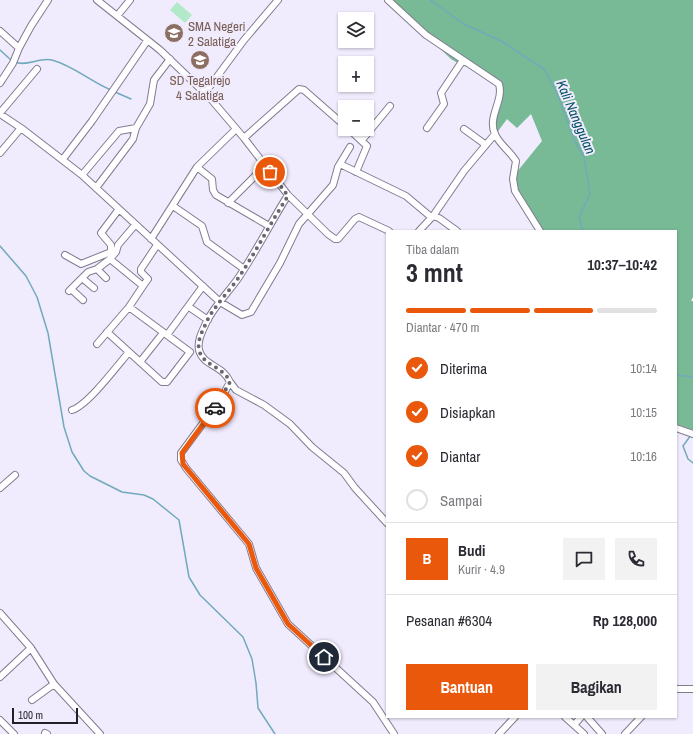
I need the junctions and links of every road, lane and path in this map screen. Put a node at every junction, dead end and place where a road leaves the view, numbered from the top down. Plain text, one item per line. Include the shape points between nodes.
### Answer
1 (48, 0) edge
2 (97, 0) edge
3 (130, 0) edge
4 (278, 0) edge
5 (388, 0) edge
6 (117, 16) junction
7 (0, 32) edge
8 (147, 41) junction
9 (19, 48) junction
10 (170, 59) junction
11 (463, 60) junction
12 (37, 69) dead end
13 (0, 83) edge
14 (205, 93) junction
15 (390, 106) dead end
16 (0, 113) edge
17 (338, 120) edge
18 (21, 128) junction
19 (136, 128) junction
20 (427, 128) dead end
21 (236, 129) junction
22 (464, 129) dead end
23 (495, 134) junction
24 (357, 136) edge
25 (244, 138) junction
26 (362, 140) junction
27 (3, 145) edge
28 (486, 145) junction
29 (350, 147) dead end
30 (0, 153) edge
31 (63, 159) junction
32 (340, 164) junction
33 (265, 166) junction
34 (197, 167) junction
35 (356, 172) junction
36 (82, 176) junction
37 (96, 188) junction
38 (288, 196) junction
39 (228, 203) junction
40 (173, 206) junction
41 (118, 209) junction
42 (306, 214) junction
43 (432, 217) junction
44 (135, 225) junction
45 (269, 226) junction
46 (387, 230) edge
47 (421, 230) edge
48 (456, 230) edge
49 (539, 230) edge
50 (151, 239) junction
51 (157, 245) junction
52 (65, 255) dead end
53 (110, 259) junction
54 (97, 269) junction
55 (244, 269) junction
56 (82, 278) junction
57 (106, 278) dead end
58 (143, 286) junction
59 (203, 286) junction
60 (94, 288) dead end
61 (83, 300) dead end
62 (220, 302) junction
63 (129, 307) junction
64 (189, 307) junction
65 (208, 320) junction
66 (107, 332) junction
67 (165, 334) junction
68 (97, 344) dead end
69 (199, 349) junction
70 (129, 352) junction
71 (190, 352) junction
72 (140, 362) junction
73 (230, 382) junction
74 (72, 410) dead end
75 (677, 428) edge
76 (690, 433) edge
77 (15, 475) dead end
78 (0, 488) edge
79 (386, 522) edge
80 (0, 613) edge
81 (31, 648) junction
82 (0, 677) edge
83 (54, 684) junction
84 (677, 689) edge
85 (693, 689) edge
86 (32, 700) dead end
87 (514, 718) edge
88 (566, 718) edge
89 (580, 718) edge
90 (588, 718) edge
91 (640, 718) edge
92 (0, 720) edge
93 (574, 725) junction
94 (506, 728) junction
95 (14, 734) edge
96 (100, 734) edge
97 (394, 734) edge
98 (499, 734) edge
99 (510, 734) edge
100 (584, 734) edge
101 (602, 734) edge
102 (625, 734) edge

1 - 9 street
2 - 6 street
3 - 6 street
4 - 14 street via 244,40
5 - 11 street via 426,35
6 - 8 street
7 - 9 street
8 - 10 street
8 - 31 street via 116,88
9 - 13 street
10 - 14 street
10 - 19 street via 154,80 150,104
11 - 20 street via 442,90 444,104
11 - 23 street via 500,84 500,98 492,126
12 - 16 street
14 - 21 street
15 - 26 street
16 - 18 street
17 - 25 street via 304,90 299,89
18 - 27 street
18 - 31 street
19 - 36 street via 120,131
19 - 37 street via 133,139
21 - 25 street
21 - 34 street
22 - 28 street
23 - 28 street
23 - 49 street via 516,161 512,180 515,191
24 - 26 street
25 - 33 street
26 - 35 street via 367,146
27 - 30 street
28 - 43 street
29 - 32 street
31 - 36 street
32 - 35 street
32 - 42 street via 333,185
33 - 38 street
33 - 39 street
34 - 39 street via 212,179 216,195
34 - 40 street
35 - 43 street via 406,196
36 - 37 street
37 - 41 street
38 - 42 street
38 - 45 street
39 - 45 street
40 - 50 street
40 - 55 street via 202,226 207,242
41 - 44 street
41 - 52 street via 101,233 111,245 111,252 81,264
42 - 46 street via 335,240 359,217
42 - 62 street via 251,312 242,315
43 - 47 street
43 - 48 street via 440,218
44 - 50 street
44 - 53 street
45 - 55 street
50 - 51 street
51 - 58 street via 141,269 148,279
51 - 59 street
53 - 54 street
53 - 58 street
54 - 56 street via 88,272
54 - 57 street
55 - 62 street
56 - 60 street
56 - 61 street via 70,290
58 - 63 street
59 - 62 street
59 - 64 street
62 - 65 street
63 - 66 street
63 - 67 street
64 - 65 street
64 - 67 street
65 - 69 street via 200,337
66 - 68 street
66 - 70 street
67 - 71 street
67 - 72 street
69 - 71 street
69 - 73 street via 209,364 224,372
70 - 72 street
70 - 74 street via 91,396
71 - 72 street via 165,383
73 - 79 street via 236,390 278,414 312,448 336,465
73 - 97 street via 221,399 182,453 183,464 249,544 256,568 288,624 373,702
75 - 76 street
77 - 78 street
80 - 81 street
81 - 82 street
81 - 83 street
83 - 86 street
83 - 96 street
84 - 85 street
87 - 94 street
88 - 93 street
89 - 93 street
90 - 101 street
91 - 102 street
92 - 95 street
93 - 100 street
94 - 98 street
94 - 99 street

